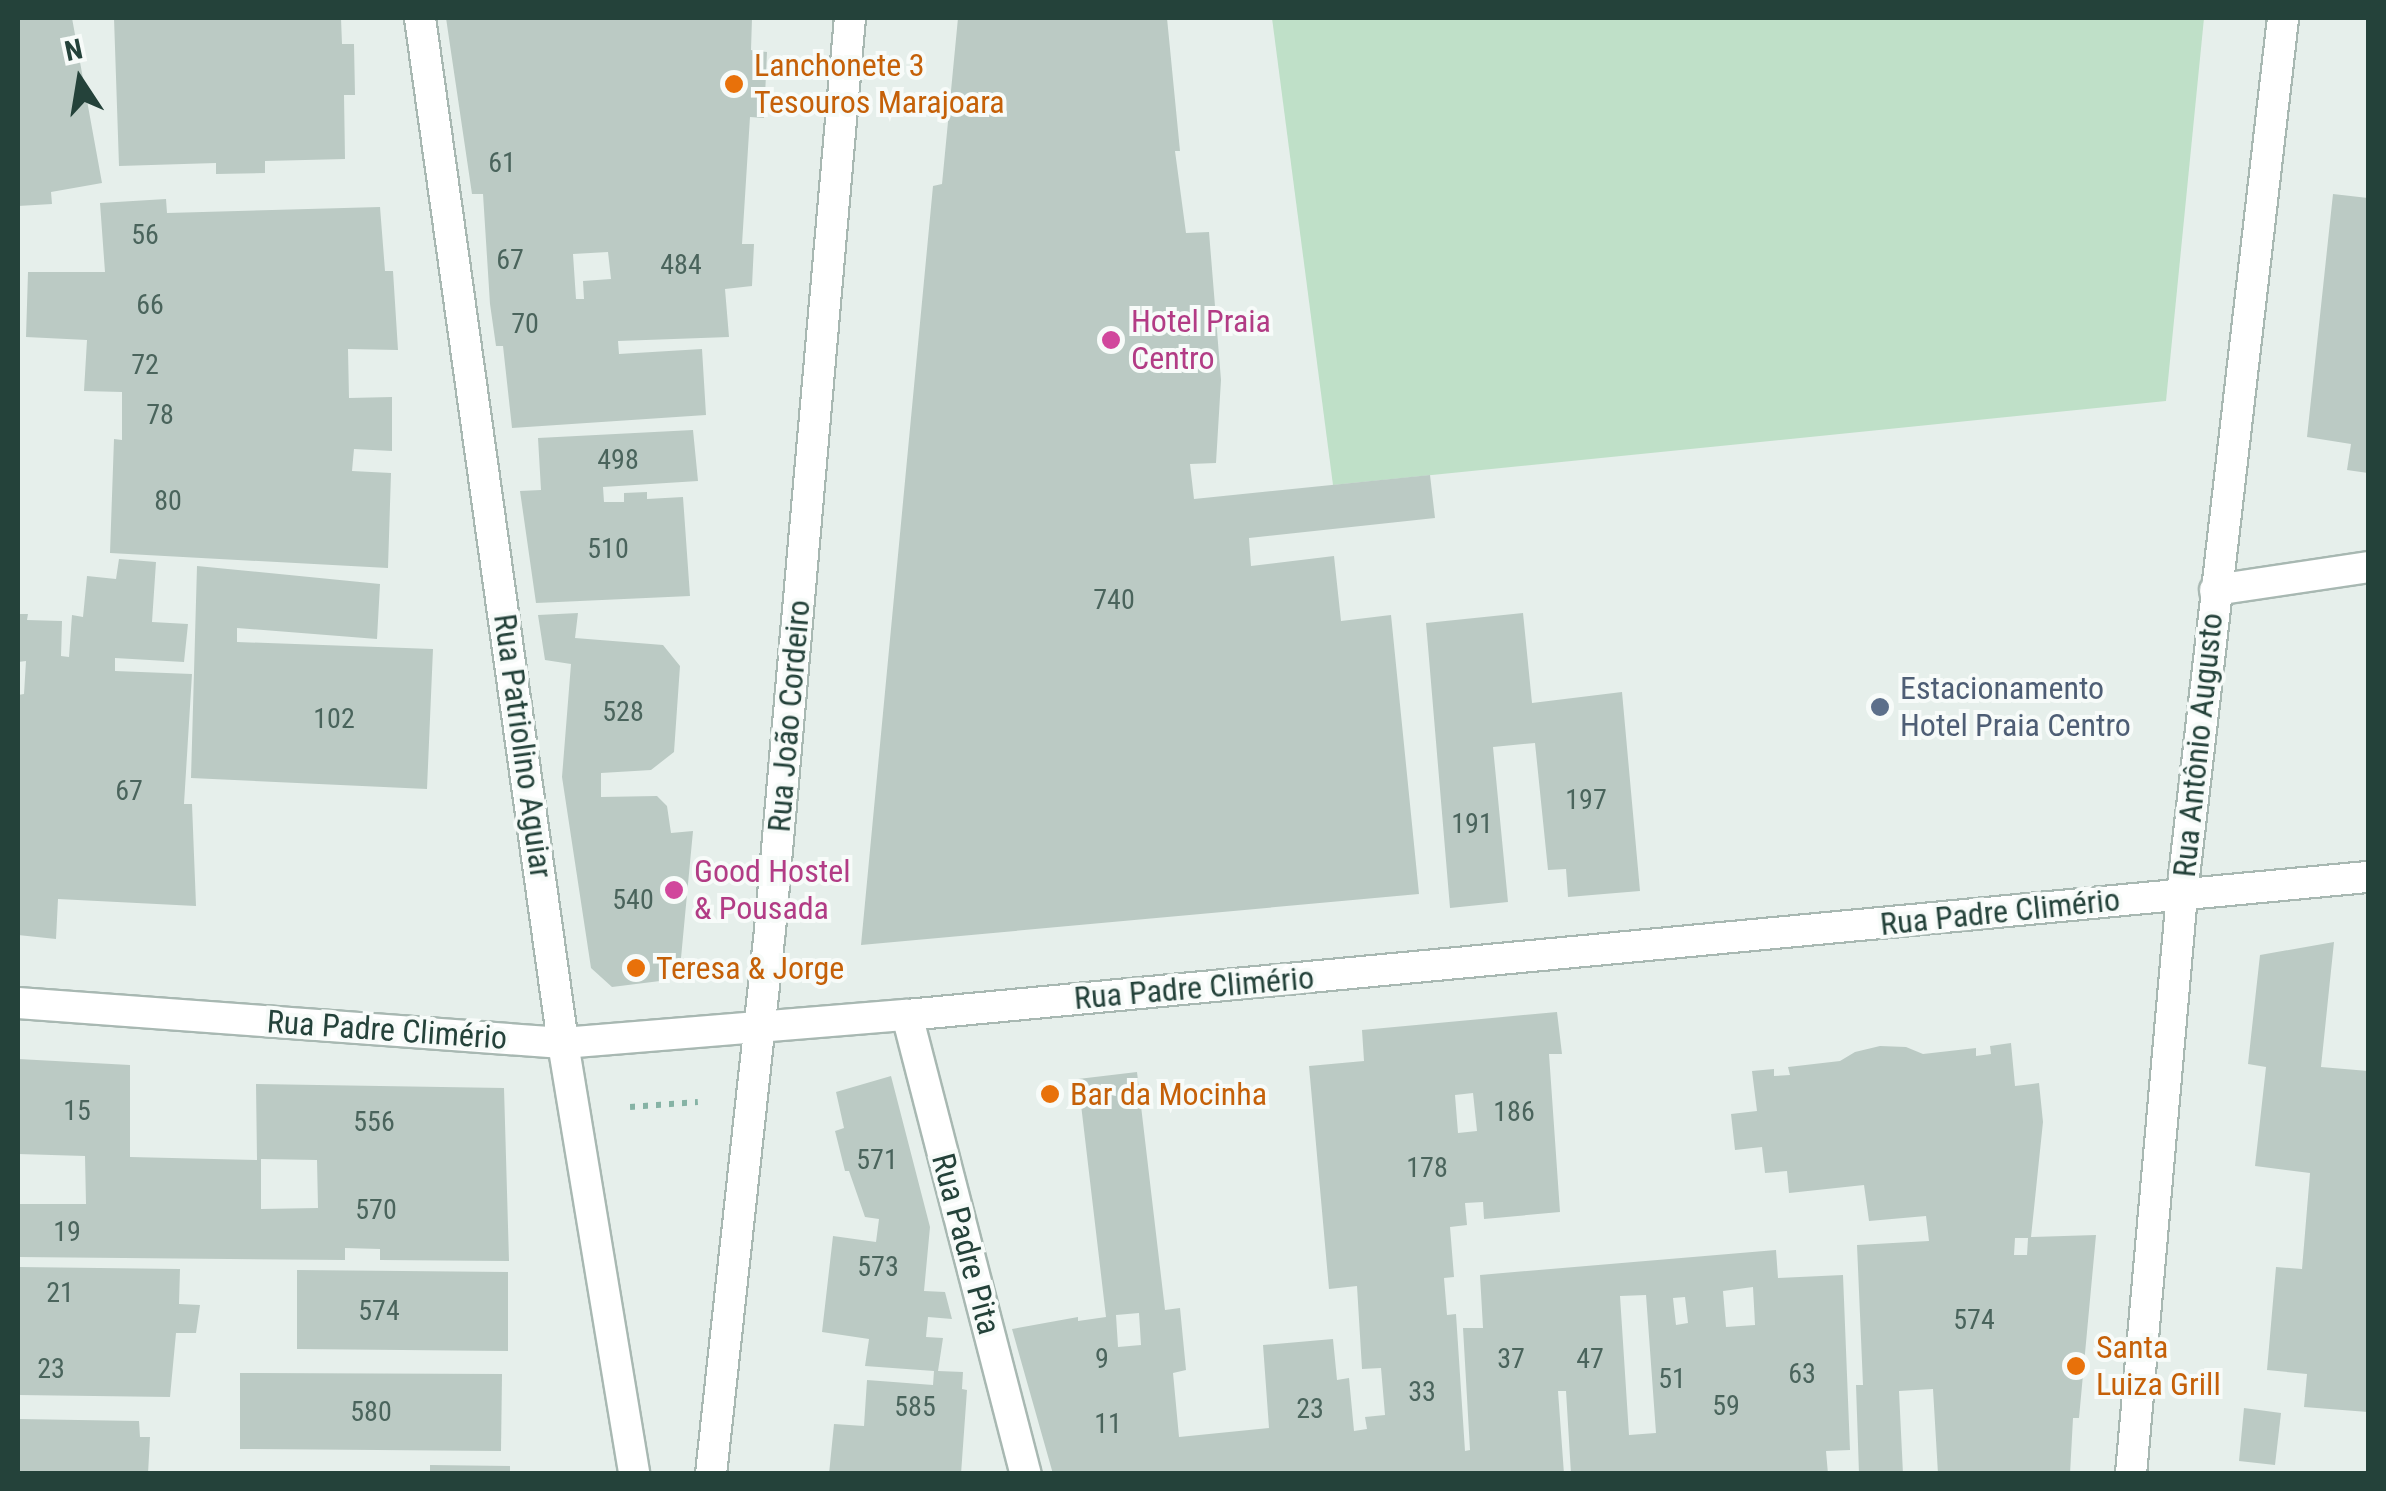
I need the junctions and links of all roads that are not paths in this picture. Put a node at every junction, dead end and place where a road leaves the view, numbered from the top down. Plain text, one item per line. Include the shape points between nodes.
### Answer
1 (420, 18) edge
2 (850, 18) edge
3 (2283, 18) edge
4 (2368, 567) edge
5 (2215, 590) junction
6 (2368, 877) edge
7 (2182, 894) junction
8 (18, 1002) edge
9 (907, 1016) junction
10 (761, 1027) junction
11 (564, 1043) junction
12 (634, 1474) edge
13 (711, 1474) edge
14 (1026, 1474) edge
15 (2130, 1474) edge

1 - 11 street, Rua Patriolino Aguiar
2 - 10 street, Rua João Cordeiro
3 - 5 street, Rua Antônio Augusto
4 - 5 street
5 - 7 street, Rua Antônio Augusto
6 - 7 street, Rua Padre Climério
7 - 9 street, Rua Padre Climério
7 - 15 street, Rua Antônio Augusto
8 - 11 street, Rua Padre Climério
9 - 10 street, Rua Padre Climério
9 - 14 street, Rua Padre Pita
10 - 11 street, Rua Padre Climério
10 - 13 street, Rua João Cordeiro
11 - 12 street, Rua Patriolino Aguiar

